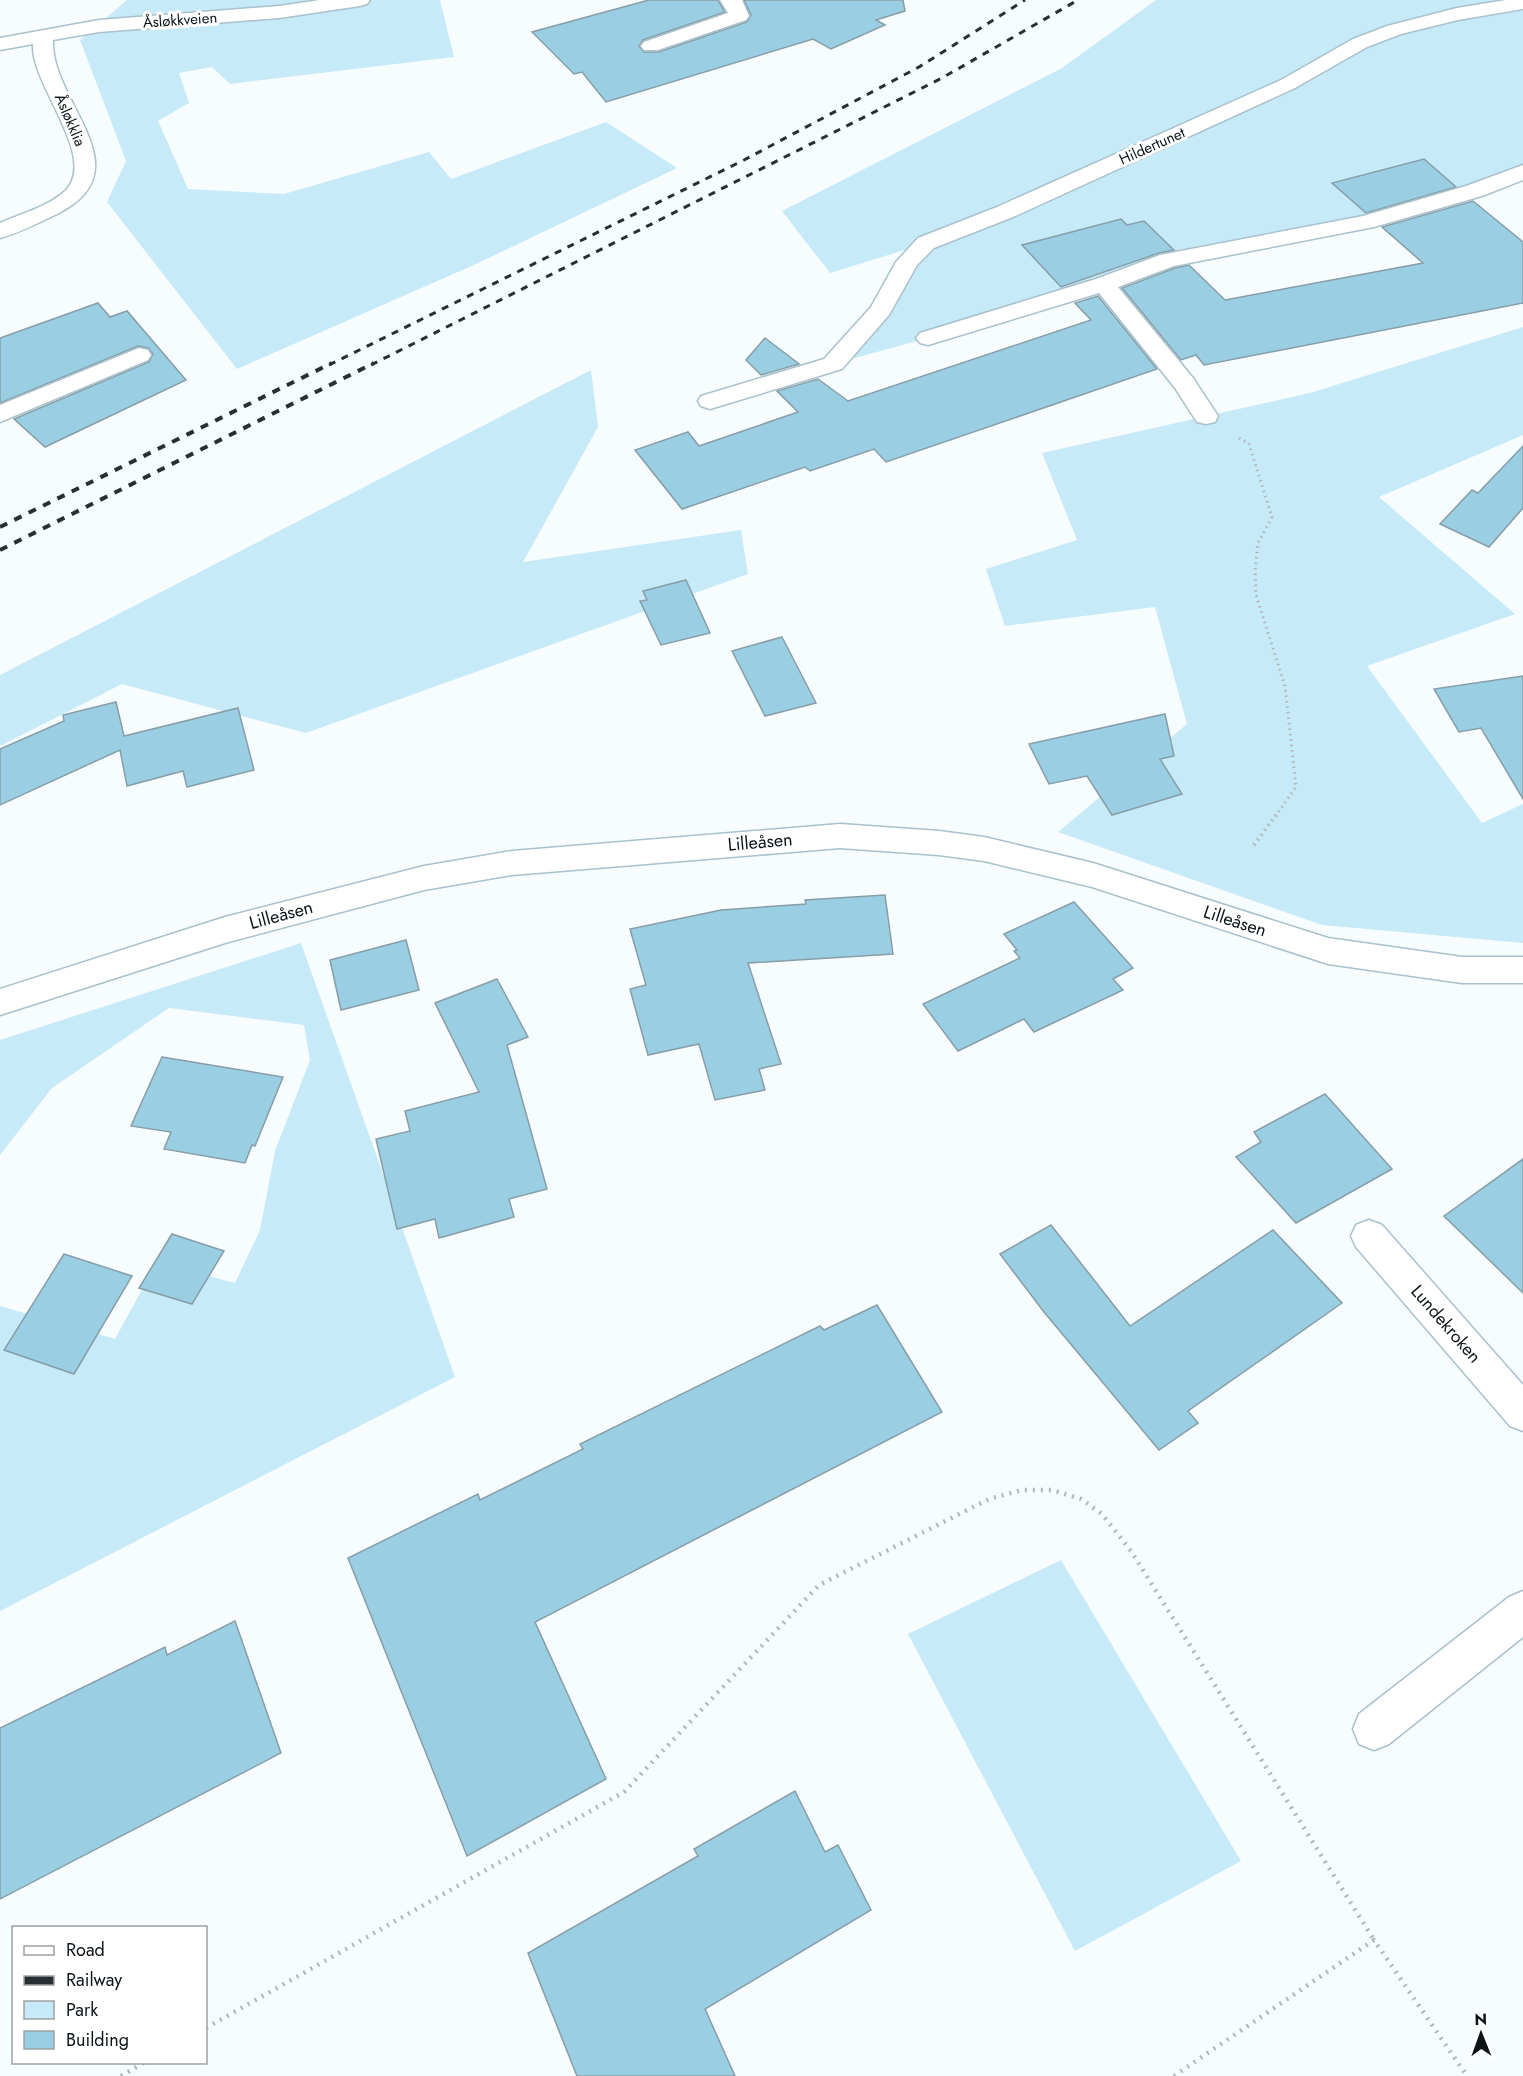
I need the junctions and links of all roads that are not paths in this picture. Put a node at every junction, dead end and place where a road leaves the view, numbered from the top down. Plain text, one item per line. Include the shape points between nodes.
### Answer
1 (360, 0) edge
2 (730, 0) edge
3 (1523, 3) edge
4 (42, 36) junction
5 (0, 44) edge
6 (651, 45) dead end
7 (1523, 172) edge
8 (0, 231) edge
9 (1104, 284) junction
10 (928, 338) dead end
11 (139, 355) dead end
12 (710, 401) dead end
13 (0, 414) edge
14 (1206, 416) road end
15 (1523, 970) edge
16 (0, 1002) edge
17 (1369, 1236) dead end
18 (1523, 1413) edge
19 (1523, 1611) edge
20 (1374, 1729) dead end

1 - 4 street, Åsløkkveien via 279,12 99,26
2 - 6 street via 739,16
3 - 12 street, Hildertunet via 1457,14 1369,39 1278,88 1005,212 926,243 907,262 880,310 833,364
4 - 5 street, Åsløkkveien
4 - 8 street, Åsløkklia via 43,61 80,140 86,161 85,176 74,194
7 - 9 street via 1474,191 1366,222 1168,260
9 - 10 street
9 - 14 street
11 - 13 street
15 - 16 street, Lilleåsen via 1462,970 1328,951 1093,875 984,849 840,836 512,863 424,878 225,930
17 - 18 street, Lundekroken
19 - 20 street

